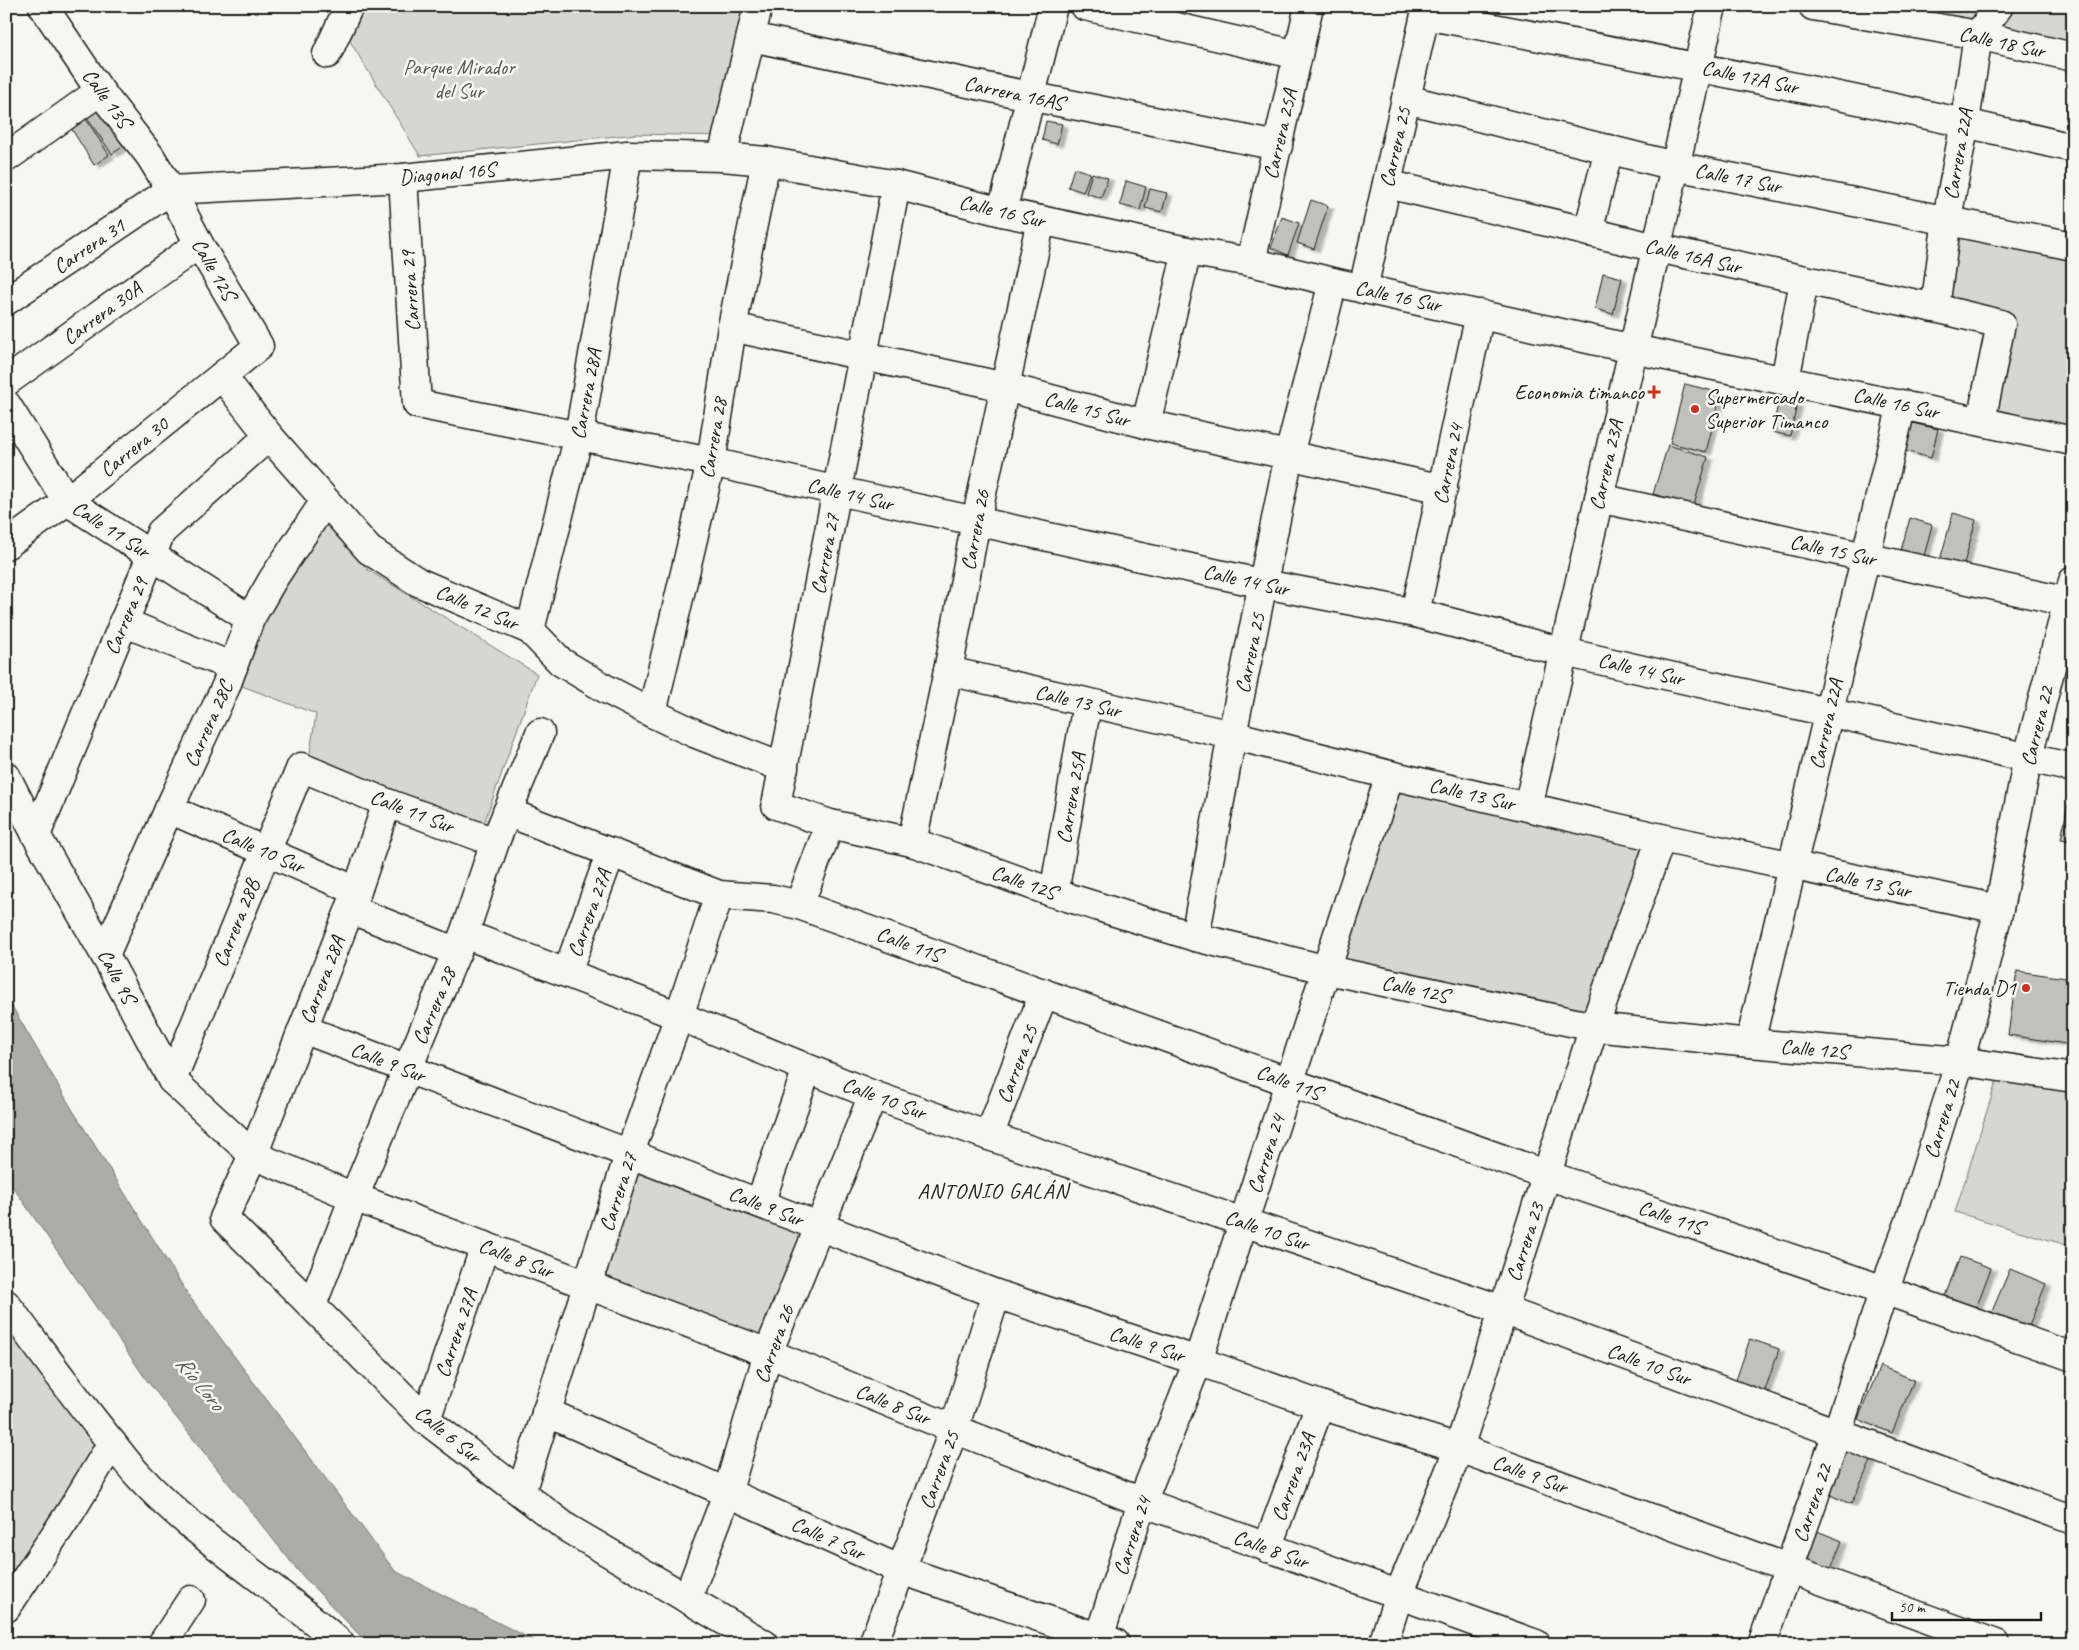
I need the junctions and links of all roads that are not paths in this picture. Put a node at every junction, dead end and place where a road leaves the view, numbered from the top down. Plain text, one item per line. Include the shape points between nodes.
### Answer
1 (43, 6) edge
2 (349, 6) edge
3 (758, 6) edge
4 (1053, 6) edge
5 (1085, 6) edge
6 (1309, 6) edge
7 (1712, 6) edge
8 (1813, 6) edge
9 (1999, 6) edge
10 (1426, 11) edge
11 (1978, 35) junction
12 (751, 36) junction
13 (327, 54) dead end
14 (1298, 55) junction
15 (2073, 57) edge
16 (1698, 66) junction
17 (100, 91) junction
18 (1030, 96) junction
19 (1406, 99) junction
20 (1965, 122) junction
21 (1278, 146) junction
22 (2073, 148) edge
23 (1609, 149) junction
24 (628, 155) junction
25 (722, 156) junction
26 (6, 158) edge
27 (766, 161) junction
28 (1675, 166) junction
29 (403, 178) junction
30 (1387, 184) junction
31 (896, 185) junction
32 (172, 190) junction
33 (1002, 212) junction
34 (1947, 219) junction
35 (1041, 220) junction
36 (1588, 232) junction
37 (199, 244) junction
38 (2073, 246) edge
39 (1656, 248) junction
40 (1187, 251) junction
41 (1251, 262) junction
42 (1804, 281) junction
43 (1333, 282) junction
44 (1363, 289) junction
45 (6, 301) edge
46 (1935, 308) junction
47 (1480, 314) junction
48 (732, 327) junction
49 (259, 346) joint
50 (1633, 349) junction
51 (864, 355) junction
52 (222, 376) junction
53 (1785, 380) junction
54 (6, 382) edge
55 (1005, 387) junction
56 (6, 404) edge
57 (417, 404) joint
58 (1902, 404) junction
59 (1981, 421) junction
60 (1146, 424) junction
61 (579, 435) junction
62 (269, 436) junction
63 (2073, 441) edge
64 (1289, 455) junction
65 (710, 462) junction
66 (1443, 489) junction
67 (838, 491) junction
68 (1599, 498) junction
69 (67, 501) junction
70 (325, 501) junction
71 (976, 521) junction
72 (6, 545) edge
73 (151, 555) junction
74 (1866, 558) junction
75 (1264, 584) junction
76 (2070, 592) edge
77 (1416, 613) junction
78 (250, 619) junction
79 (123, 622) junction
80 (530, 630) junction
81 (1564, 652) junction
82 (233, 667) junction
83 (948, 671) junction
84 (1087, 704) junction
85 (1829, 712) junction
86 (652, 713) junction
87 (540, 733) dead end
88 (1232, 735) junction
89 (2028, 758) junction
90 (301, 767) joint
91 (784, 768) junction
92 (2073, 768) edge
93 (1390, 775) junction
94 (6, 776) edge
95 (387, 803) junction
96 (776, 806) joint
97 (1528, 807) junction
98 (169, 809) junction
99 (507, 812) junction
100 (830, 824) junction
101 (36, 834) junction
102 (1661, 838) junction
103 (495, 842) junction
104 (912, 842) junction
105 (265, 852) junction
106 (611, 852) junction
107 (1792, 866) junction
108 (1054, 893) junction
109 (719, 895) junction
110 (353, 900) junction
111 (799, 904) junction
112 (1999, 910) junction
113 (1195, 937) junction
114 (460, 943) junction
115 (105, 954) junction
116 (1328, 970) junction
117 (567, 973) junction
118 (1044, 993) junction
119 (679, 1016) junction
120 (1594, 1027) junction
121 (303, 1029) junction
122 (1750, 1043) junction
123 (1960, 1061) junction
124 (408, 1070) junction
125 (807, 1070) junction
126 (2073, 1078) edge
127 (172, 1080) junction
128 (1290, 1082) junction
129 (873, 1095) junction
130 (989, 1136) junction
131 (629, 1155) junction
132 (254, 1156) junction
133 (1547, 1175) junction
134 (354, 1197) junction
135 (760, 1203) junction
136 (1244, 1222) junction
137 (819, 1226) junction
138 (485, 1246) junction
139 (588, 1285) junction
140 (1884, 1290) junction
141 (996, 1294) junction
142 (6, 1304) edge
143 (312, 1305) junction
144 (1503, 1310) junction
145 (768, 1353) junction
146 (2073, 1357) edge
147 (1198, 1361) junction
148 (1320, 1405) junction
149 (546, 1412) junction
150 (426, 1420) junction
151 (954, 1429) junction
152 (1837, 1433) junction
153 (112, 1443) junction
154 (1459, 1448) junction
155 (521, 1492) junction
156 (727, 1494) junction
157 (1142, 1502) junction
158 (2073, 1520) edge
159 (1267, 1548) junction
160 (1789, 1569) junction
161 (901, 1570) junction
162 (1400, 1594) junction
163 (687, 1598) junction
164 (191, 1600) dead end
165 (6, 1608) edge
166 (1104, 1642) edge
167 (162, 1644) edge
168 (341, 1644) edge
169 (764, 1644) edge
170 (873, 1644) edge
171 (1383, 1644) edge
172 (1536, 1644) edge
173 (1762, 1644) edge
174 (1996, 1644) edge

1 - 17 street, Calle 13S
2 - 13 street
3 - 12 street
4 - 18 street
5 - 14 street
6 - 14 street, Carrera 25A
7 - 16 street, Carrera 23A
8 - 11 street, Calle 18 Sur
9 - 11 street, Carrera 22A
10 - 16 street, Calle 17A Sur
10 - 19 street, Carrera 25
11 - 15 street, Calle 18 Sur
11 - 20 street, Carrera 22A
12 - 18 street, Carrera 16AS
12 - 25 street
14 - 21 street, Carrera 25A
16 - 20 street, Calle 17A Sur
16 - 28 street, Carrera 23A
17 - 26 street
17 - 32 street, Calle 13S
18 - 21 street, Carrera 16AS
18 - 33 street
19 - 23 street, Calle 17 Sur
19 - 30 street, Carrera 25
20 - 22 street, Calle 17A Sur
20 - 34 street, Carrera 22A
21 - 41 street, Carrera 25A
23 - 28 street, Calle 17 Sur
23 - 36 street
24 - 25 street, Diagonal 16S
24 - 29 street, Diagonal 16S
24 - 61 street, Carrera 28A
25 - 27 street, Calle 16 Sur
27 - 31 street, Calle 16 Sur
27 - 48 street, Carrera 28
28 - 34 street, Calle 17 Sur
28 - 39 street, Carrera 23A
29 - 32 street, Diagonal 16S
29 - 57 street, Carrera 29
30 - 36 street, Calle 16A Sur
30 - 44 street, Carrera 25
31 - 33 street, Calle 16 Sur
31 - 51 street, Carrera 27
32 - 37 street, Calle 12S
32 - 45 street, Carrera 31
33 - 35 street, Calle 16 Sur
34 - 38 street, Calle 17 Sur
34 - 46 street, Carrera 22A
35 - 40 street, Calle 16 Sur
35 - 55 street, Carrera 26
36 - 39 street, Calle 16A Sur
37 - 49 street, Calle 12S
37 - 54 street, Carrera 30A
39 - 42 street, Calle 16A Sur
39 - 50 street, Carrera 23A
40 - 41 street, Calle 16 Sur
40 - 60 street
41 - 43 street, Calle 16 Sur
42 - 46 street, Calle 16A Sur
42 - 53 street
43 - 44 street, Calle 16 Sur
43 - 64 street, Carrera 25
44 - 47 street, Calle 16 Sur
46 - 59 street, Calle 16A Sur via 2001,324
47 - 50 street, Calle 16 Sur
47 - 66 street, Carrera 24
48 - 51 street, Calle 15 Sur
48 - 65 street, Carrera 28
49 - 52 street, Carrera 30
50 - 53 street, Calle 16 Sur
50 - 68 street, Carrera 23A
51 - 55 street, Calle 15 Sur
51 - 67 street, Carrera 27
52 - 62 street, Calle 12 Sur
52 - 69 street, Carrera 30
53 - 58 street, Calle 16 Sur
55 - 60 street, Calle 15 Sur
55 - 71 street, Carrera 26
56 - 69 street, Calle 11 Sur
57 - 61 street, Calle 14 Sur
58 - 59 street, Calle 16 Sur
58 - 74 street, Carrera 22A
59 - 63 street, Calle 16 Sur
60 - 64 street, Calle 15 Sur
61 - 65 street, Calle 14 Sur
61 - 80 street, Carrera 28A
62 - 70 street, Calle 12 Sur
62 - 73 street, Carrera 29 via 161,532
64 - 66 street, Calle 15 Sur
64 - 75 street, Carrera 25
65 - 67 street, Calle 14 Sur
65 - 86 street, Carrera 28
66 - 77 street, Carrera 24
67 - 71 street, Calle 14 Sur
67 - 91 street, Carrera 27
68 - 74 street, Calle 15 Sur
68 - 81 street, Carrera 23A
69 - 72 street, Carrera 30
69 - 73 street, Calle 11 Sur
70 - 78 street, Carrera 28C
70 - 80 street, Calle 12 Sur via 369,550 418,582
71 - 75 street, Calle 14 Sur
71 - 83 street, Carrera 26
73 - 78 street, Calle 11 Sur
73 - 79 street, Carrera 29
74 - 76 street, Calle 15 Sur
74 - 85 street, Carrera 22A
75 - 77 street, Calle 14 Sur
75 - 88 street, Carrera 25
76 - 89 street, Carrera 22
77 - 81 street, Calle 14 Sur
78 - 82 street, Carrera 28C
79 - 82 street
79 - 101 street, Carrera 29
80 - 86 street, Calle 12 Sur via 561,662
81 - 85 street, Calle 14 Sur
81 - 97 street, Carrera 23A
82 - 98 street, Carrera 28C
83 - 84 street, Calle 13 Sur
83 - 104 street, Carrera 26
84 - 88 street, Calle 13 Sur
84 - 108 street, Carrera 25A
85 - 89 street, Calle 14 Sur
85 - 107 street, Carrera 22A
86 - 91 street, Calle 12 Sur
87 - 99 street, Carrera 28
88 - 93 street, Calle 13 Sur
88 - 113 street, Carrera 25
89 - 92 street, Calle 14 Sur
89 - 112 street, Carrera 22
90 - 95 street, Calle 11 Sur
90 - 105 street, Carrera 28B
91 - 96 street, Carrera 27
93 - 97 street, Calle 13 Sur
93 - 116 street, Carrera 24
94 - 101 street, Calle 9S
95 - 103 street, Calle 11 Sur
95 - 110 street, Carrera 28A
96 - 100 street, Calle 12S
97 - 102 street, Calle 13 Sur
98 - 105 street, Calle 10 Sur
98 - 115 street, Carrera 28C
99 - 103 street, Carrera 28
99 - 106 street, Calle 11S
100 - 104 street, Calle 12S
100 - 111 street
101 - 115 street, Calle 9S
102 - 107 street, Calle 13 Sur
102 - 120 street, Carrera 23
103 - 114 street, Carrera 28
104 - 108 street, Calle 12S
105 - 110 street, Calle 10 Sur
105 - 127 street, Carrera 28B
106 - 109 street, Calle 11S
106 - 117 street, Carrera 27A
107 - 112 street, Calle 13 Sur
107 - 122 street, Carrera 22A
108 - 113 street, Calle 12S
109 - 111 street, Calle 11S
109 - 119 street, Carrera 27
110 - 114 street, Calle 10 Sur
110 - 121 street, Carrera 28A
111 - 118 street, Calle 11S
112 - 123 street, Carrera 22
113 - 116 street, Calle 12S
114 - 117 street, Calle 10 Sur
114 - 124 street, Carrera 28
115 - 127 street, Calle 9S
116 - 120 street, Calle 12S
116 - 128 street, Carrera 24
117 - 119 street, Calle 10 Sur
118 - 128 street, Calle 11S
118 - 130 street, Carrera 25
119 - 125 street, Calle 10 Sur
119 - 131 street, Carrera 27
120 - 122 street, Calle 12S
120 - 133 street, Carrera 23
121 - 124 street, Calle 9 Sur
121 - 132 street, Carrera 28A
122 - 123 street, Calle 12S
123 - 126 street, Calle 12S
123 - 140 street, Carrera 22 via 1910,1221
124 - 131 street, Calle 9 Sur
124 - 134 street, Carrera 28
125 - 129 street, Calle 10 Sur
125 - 135 street
127 - 132 street, Calle 9S
128 - 133 street, Calle 11S
128 - 136 street, Carrera 24
129 - 130 street, Calle 10 Sur
129 - 137 street, Carrera 26
130 - 136 street, Calle 10 Sur
131 - 135 street, Calle 9 Sur
131 - 139 street, Carrera 27
132 - 134 street, Calle 8 Sur
132 - 143 street, Calle 6 Sur via 224,1218
133 - 140 street, Calle 11S
133 - 144 street, Carrera 23
134 - 138 street, Calle 8 Sur
134 - 143 street, Carrera 28
135 - 137 street, Calle 9 Sur
136 - 144 street, Calle 10 Sur
136 - 147 street, Carrera 24
137 - 141 street, Calle 9 Sur
137 - 145 street, Carrera 26
138 - 139 street, Calle 8 Sur
138 - 150 street, Carrera 27A
139 - 145 street, Calle 8 Sur
139 - 149 street, Carrera 27
140 - 146 street, Calle 11S
140 - 152 street, Carrera 22
141 - 147 street, Calle 9 Sur
141 - 151 street, Carrera 25
142 - 153 street
143 - 150 street, Calle 6 Sur
144 - 152 street, Calle 10 Sur
144 - 154 street, Carrera 23
145 - 151 street, Calle 8 Sur
145 - 156 street, Carrera 26
147 - 148 street, Calle 9 Sur
147 - 157 street, Carrera 24
148 - 154 street, Calle 9 Sur
148 - 159 street, Carrera 23A
149 - 155 street, Carrera 27
149 - 156 street, Calle 7 Sur
150 - 155 street, Calle 6 Sur
151 - 157 street, Calle 8 Sur
151 - 161 street, Carrera 25
152 - 158 street, Calle 10 Sur
152 - 160 street, Carrera 22
153 - 165 street
153 - 168 street via 173,1508
154 - 160 street, Calle 9 Sur
154 - 162 street, Carrera 23
155 - 163 street, Calle 6 Sur via 567,1528
156 - 161 street, Calle 7 Sur
156 - 163 street, Carrera 26
157 - 159 street, Calle 8 Sur
157 - 166 street, Carrera 24
159 - 162 street, Calle 8 Sur
160 - 173 street, Carrera 22
160 - 174 street, Calle 9 Sur
161 - 166 street, Calle 7 Sur
161 - 170 street, Carrera 25
162 - 171 street, Carrera 23
162 - 172 street, Calle 8 Sur
163 - 169 street, Calle 6 Sur
164 - 167 street

